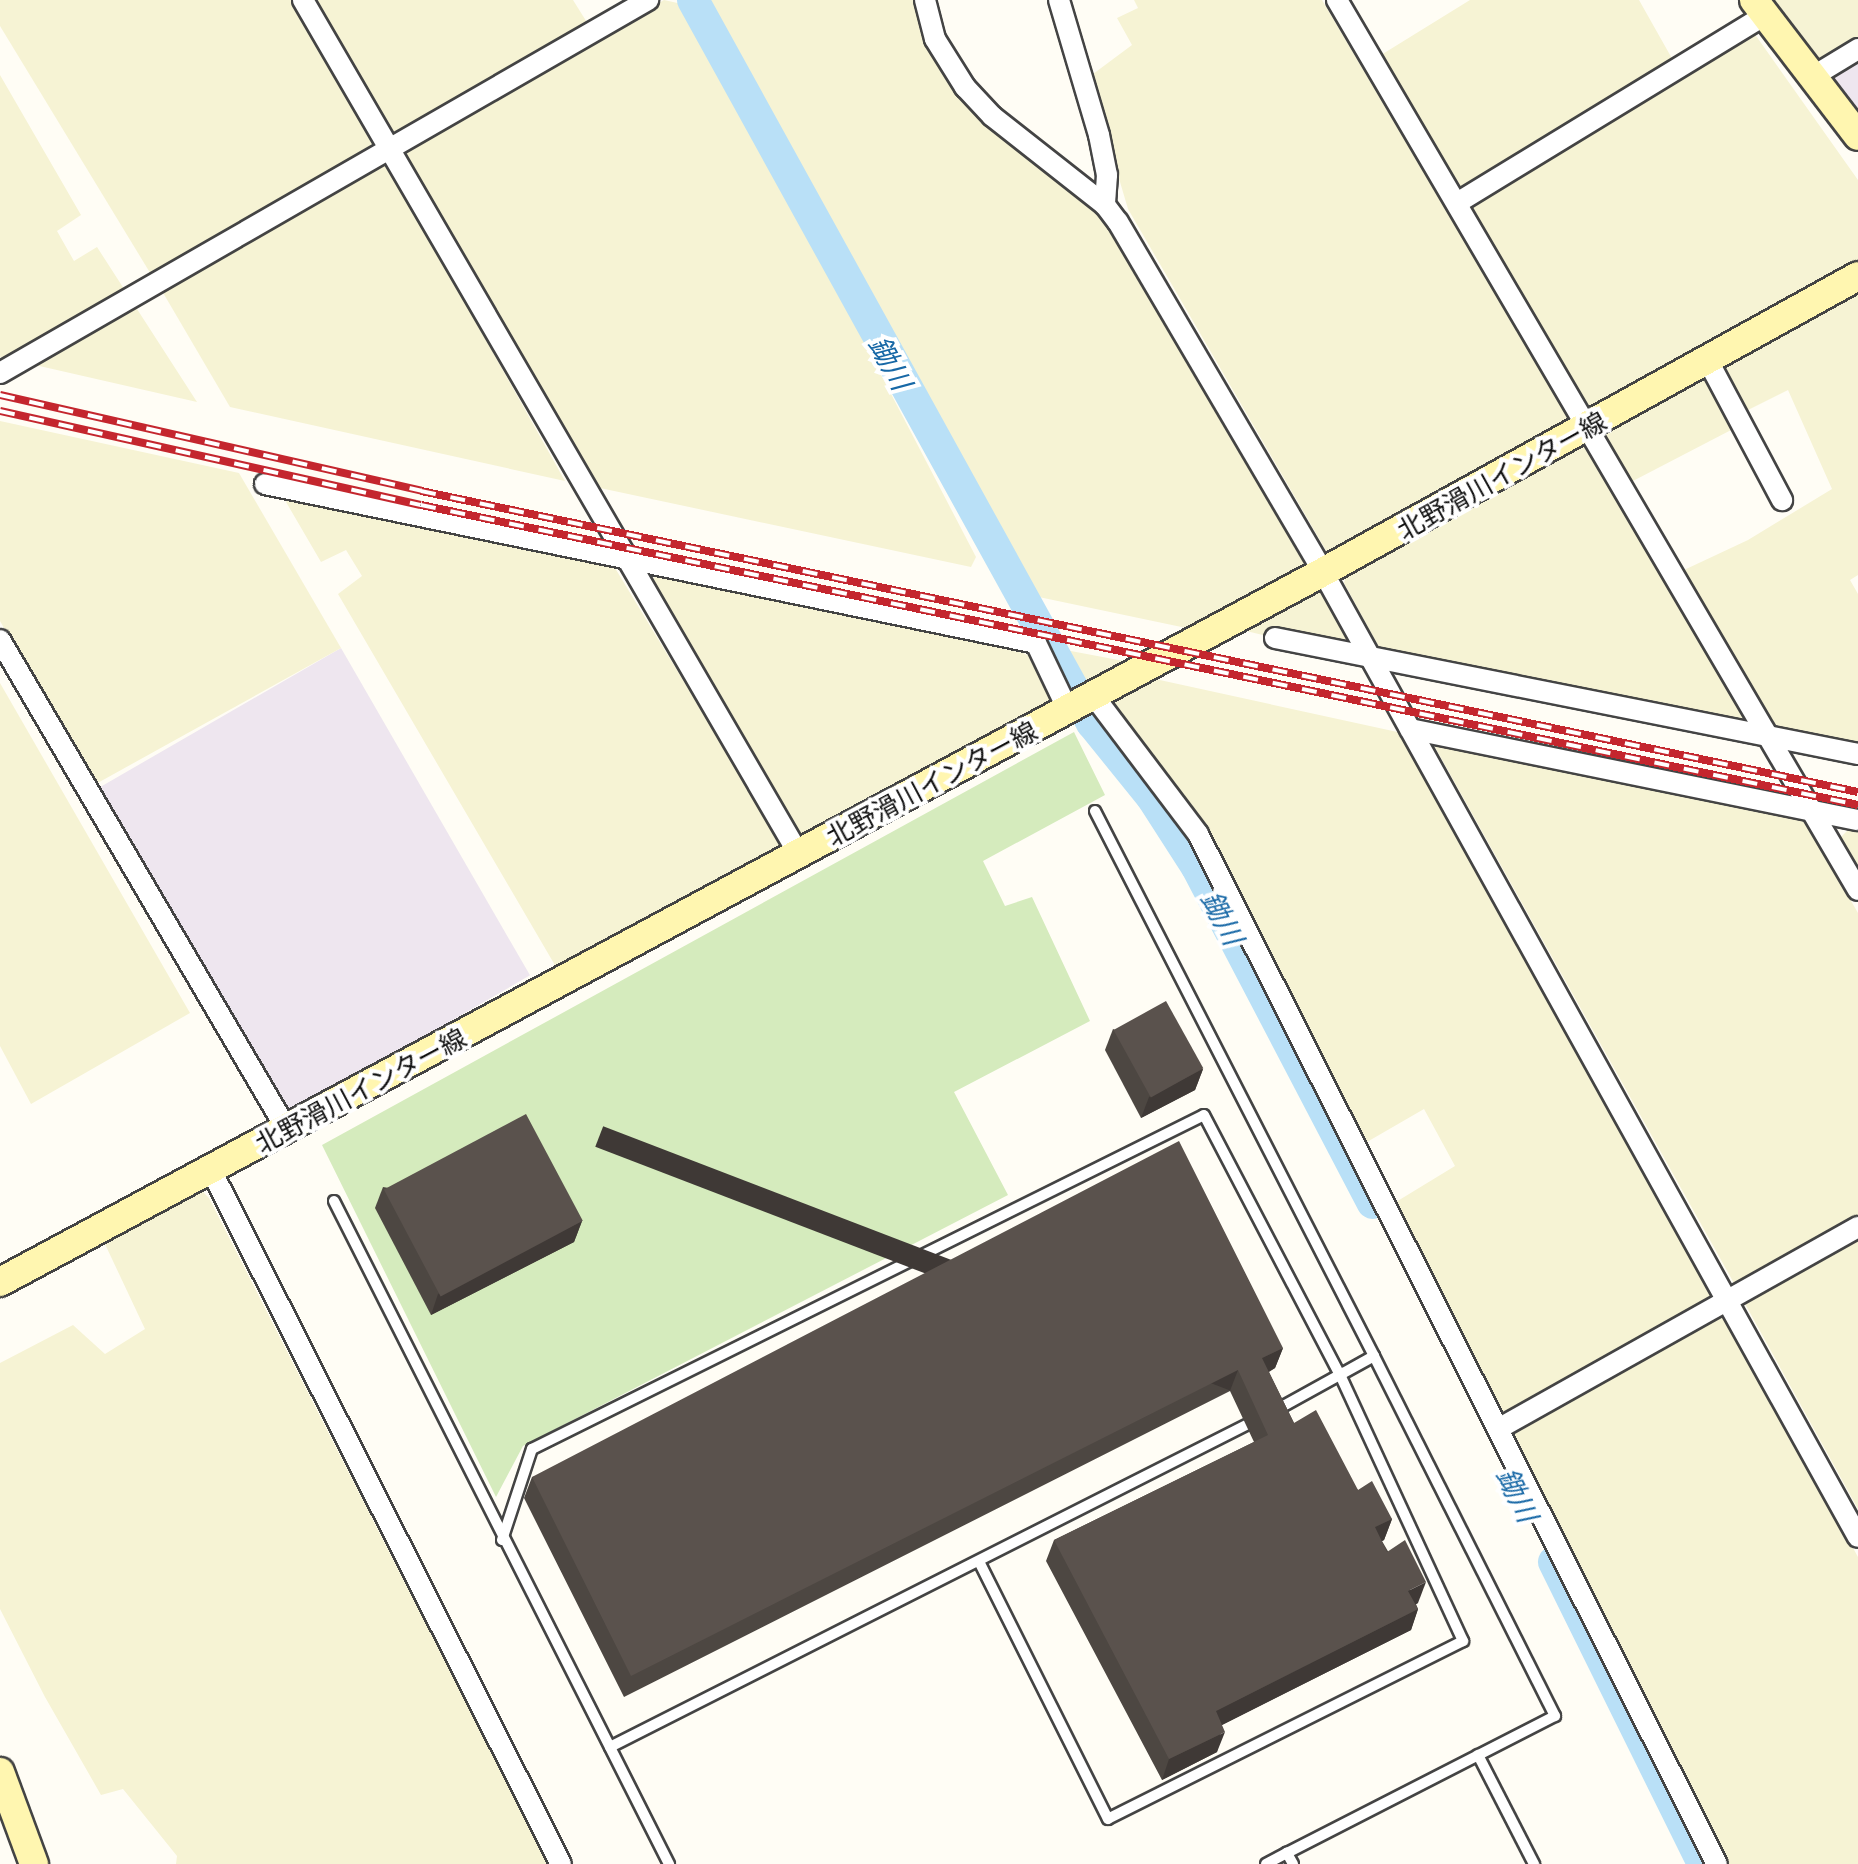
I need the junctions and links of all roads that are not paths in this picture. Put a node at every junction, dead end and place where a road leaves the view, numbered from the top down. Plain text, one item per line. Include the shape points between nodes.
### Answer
1 (303, 0) edge
2 (648, 0) edge
3 (925, 0) edge
4 (1059, 0) edge
5 (1337, 0) edge
6 (1759, 8) edge
7 (1858, 49) edge
8 (1812, 77) junction
9 (1858, 136) edge
10 (391, 149) junction
11 (1457, 203) junction
12 (1105, 205) junction
13 (1858, 276) edge
14 (1707, 359) junction
15 (0, 373) edge
16 (1586, 426) junction
17 (265, 484) dead end
18 (1782, 500) dead end
19 (628, 559) junction
20 (1323, 572) junction
21 (1275, 638) dead end
22 (0, 640) edge
23 (1368, 653) junction
24 (1093, 695) junction
25 (1067, 708) junction
26 (1410, 729) junction
27 (1768, 735) junction
28 (1858, 754) edge
29 (1813, 810) junction
30 (1095, 811) dead end
31 (1858, 820) edge
32 (798, 853) junction
33 (1858, 890) edge
34 (286, 1128) junction
35 (211, 1170) junction
36 (334, 1201) dead end
37 (1858, 1227) edge
38 (0, 1282) edge
39 (1729, 1301) junction
40 (1374, 1356) junction
41 (1341, 1377) junction
42 (1498, 1429) junction
43 (1858, 1537) edge
44 (502, 1540) junction
45 (979, 1561) junction
46 (610, 1747) junction
47 (1478, 1755) junction
48 (0, 1772) edge
49 (1287, 1853) junction
50 (34, 1864) edge
51 (561, 1864) edge
52 (669, 1864) edge
53 (1266, 1864) edge
54 (1293, 1864) edge
55 (1534, 1864) edge
56 (1717, 1864) edge

1 - 10 street
2 - 10 street
3 - 12 street via 935,39 965,87 992,116
4 - 12 street via 1099,135 1107,175
5 - 11 street
6 - 8 main road
6 - 11 street
7 - 8 street
8 - 9 main road
10 - 15 street
10 - 19 street
11 - 16 street
12 - 20 street
13 - 14 main road, 北野滑川インター線
14 - 16 main road, 北野滑川インター線
14 - 18 street
16 - 20 main road, 北野滑川インター線
16 - 27 street
17 - 19 street
19 - 25 street via 1036,643
19 - 32 street
20 - 23 street
20 - 24 main road, 北野滑川インター線
21 - 23 street
22 - 34 street
23 - 26 street
23 - 27 street
24 - 25 main road, 北野滑川インター線
24 - 42 street via 1198,834
25 - 32 main road, 北野滑川インター線
26 - 29 street
26 - 39 street
27 - 28 street
27 - 29 street
29 - 31 street
29 - 33 street
30 - 40 lane
32 - 34 main road, 北野滑川インター線
34 - 35 main road, 北野滑川インター線
35 - 38 main road, 北野滑川インター線
35 - 51 street
36 - 44 lane
37 - 39 street
39 - 42 street
39 - 43 street
40 - 41 lane
40 - 47 lane via 1555,1716
41 - 44 lane via 1204,1115 532,1449
41 - 45 lane
41 - 45 lane via 1463,1641 1108,1819
42 - 56 street
44 - 46 lane
45 - 46 lane
46 - 52 lane
47 - 49 lane
47 - 55 lane
48 - 50 main road
49 - 53 lane
49 - 54 lane

